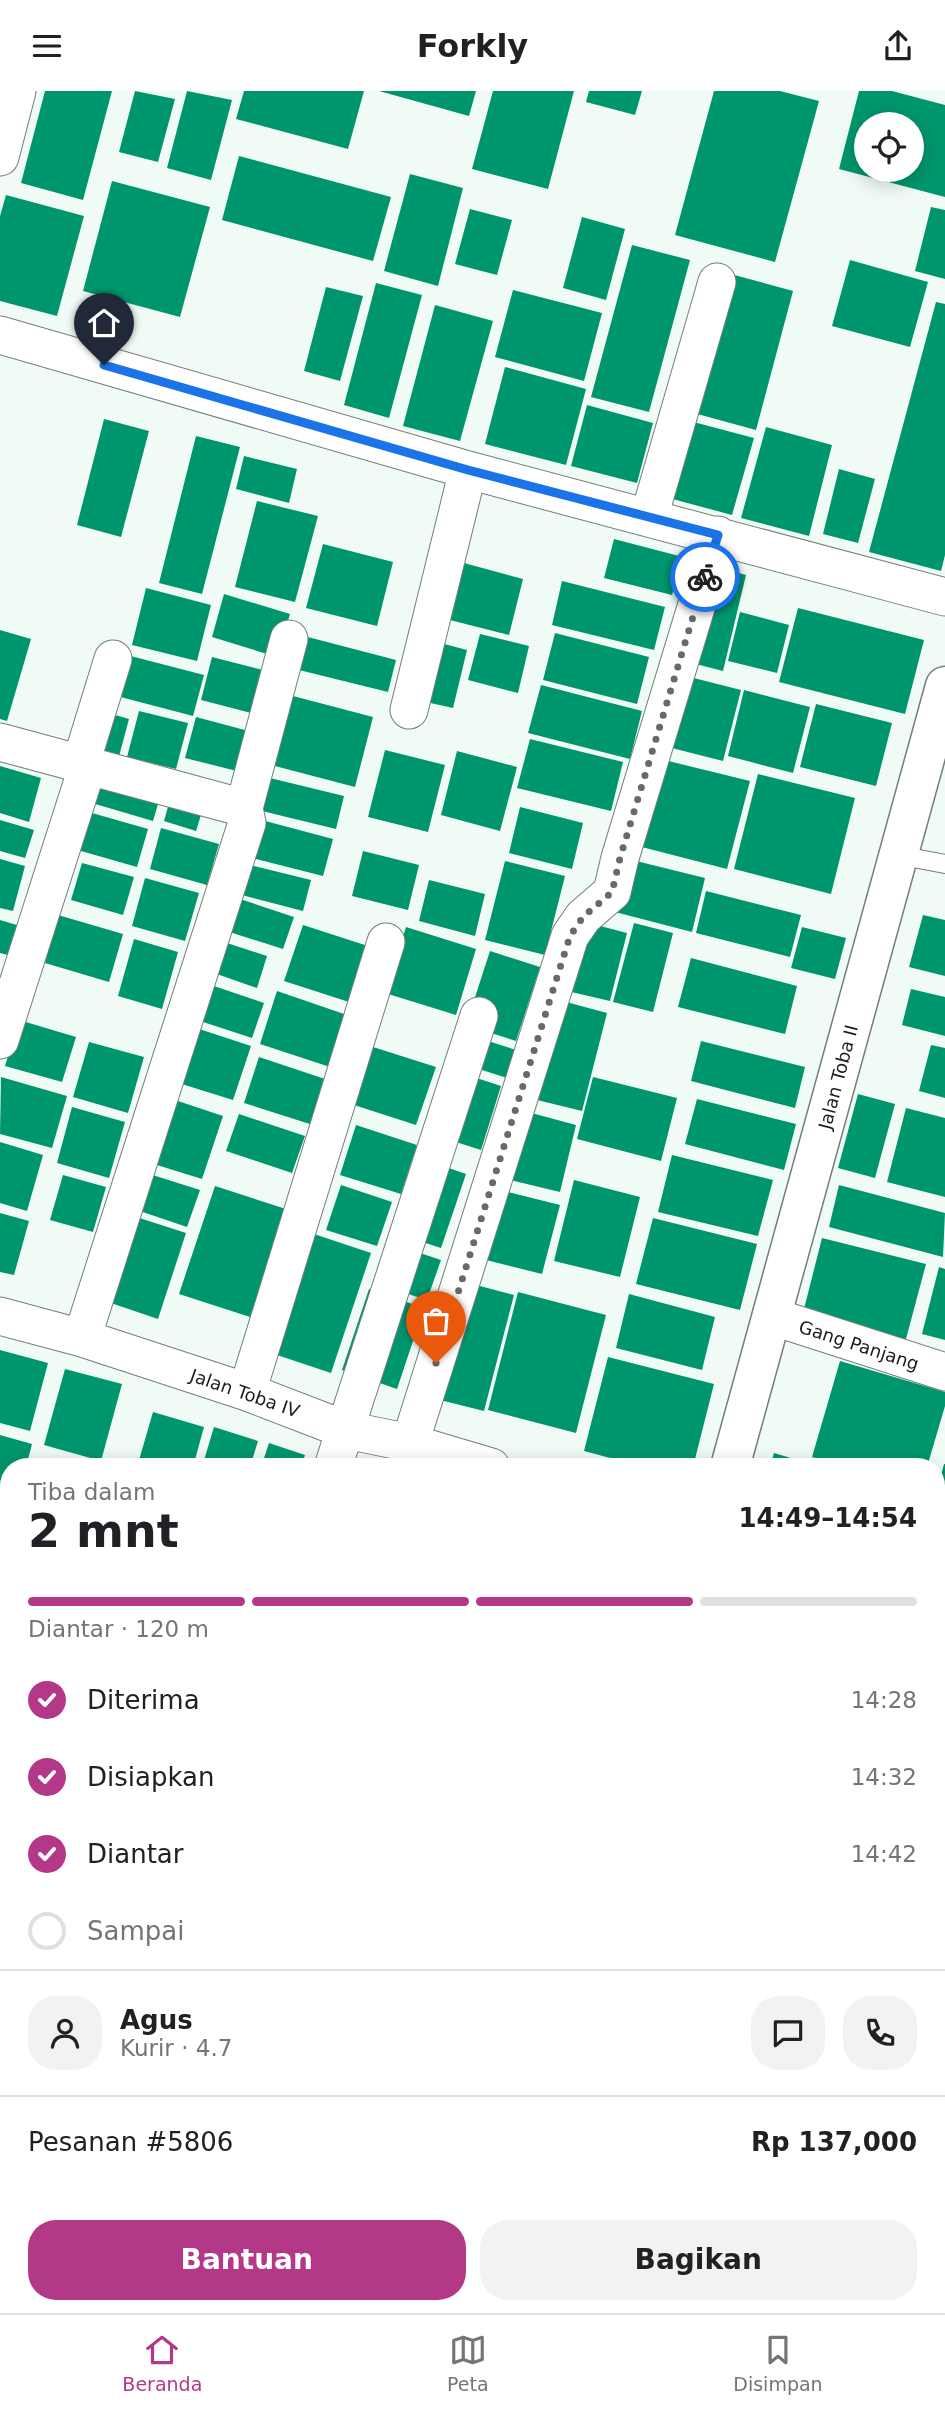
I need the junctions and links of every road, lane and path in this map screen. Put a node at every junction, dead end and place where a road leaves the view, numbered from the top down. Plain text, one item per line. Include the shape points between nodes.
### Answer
1 (17, 91) edge
2 (0, 157) edge
3 (717, 282) dead end
4 (0, 335) edge
5 (468, 470) junction
6 (649, 517) junction
7 (718, 535) junction
8 (945, 597) edge
9 (289, 639) dead end
10 (113, 659) dead end
11 (945, 686) edge
12 (410, 710) dead end
13 (0, 742) edge
14 (84, 764) junction
15 (244, 808) junction
16 (897, 855) junction
17 (945, 864) edge
18 (386, 942) dead end
19 (9, 983) edge
20 (479, 1016) dead end
21 (0, 1040) edge
22 (0, 1316) edge
23 (774, 1317) junction
24 (82, 1338) junction
25 (945, 1372) edge
26 (247, 1392) junction
27 (346, 1430) junction
28 (410, 1443) junction
29 (336, 1458) edge
30 (461, 1458) edge
31 (733, 1458) edge

1 - 2 street
3 - 6 street
4 - 5 street
5 - 6 street
5 - 12 street
6 - 7 street
7 - 8 street
7 - 28 street via 615,884 607,899 583,917 570,936
9 - 15 street
10 - 14 street
11 - 16 street, Jalan Toba II
13 - 14 street
14 - 15 street
14 - 19 street
15 - 24 street via 247,823
16 - 17 lane
16 - 23 street, Jalan Toba II
18 - 26 street
19 - 21 street
20 - 27 street
22 - 24 street, Jalan Toba IV
23 - 25 street, Gang Panjang
23 - 31 street, Jalan Toba II
24 - 26 street, Jalan Toba IV
26 - 27 street, Jalan Toba IV
27 - 28 street, Jalan Toba IV
27 - 29 street
28 - 30 street, Jalan Toba IV

